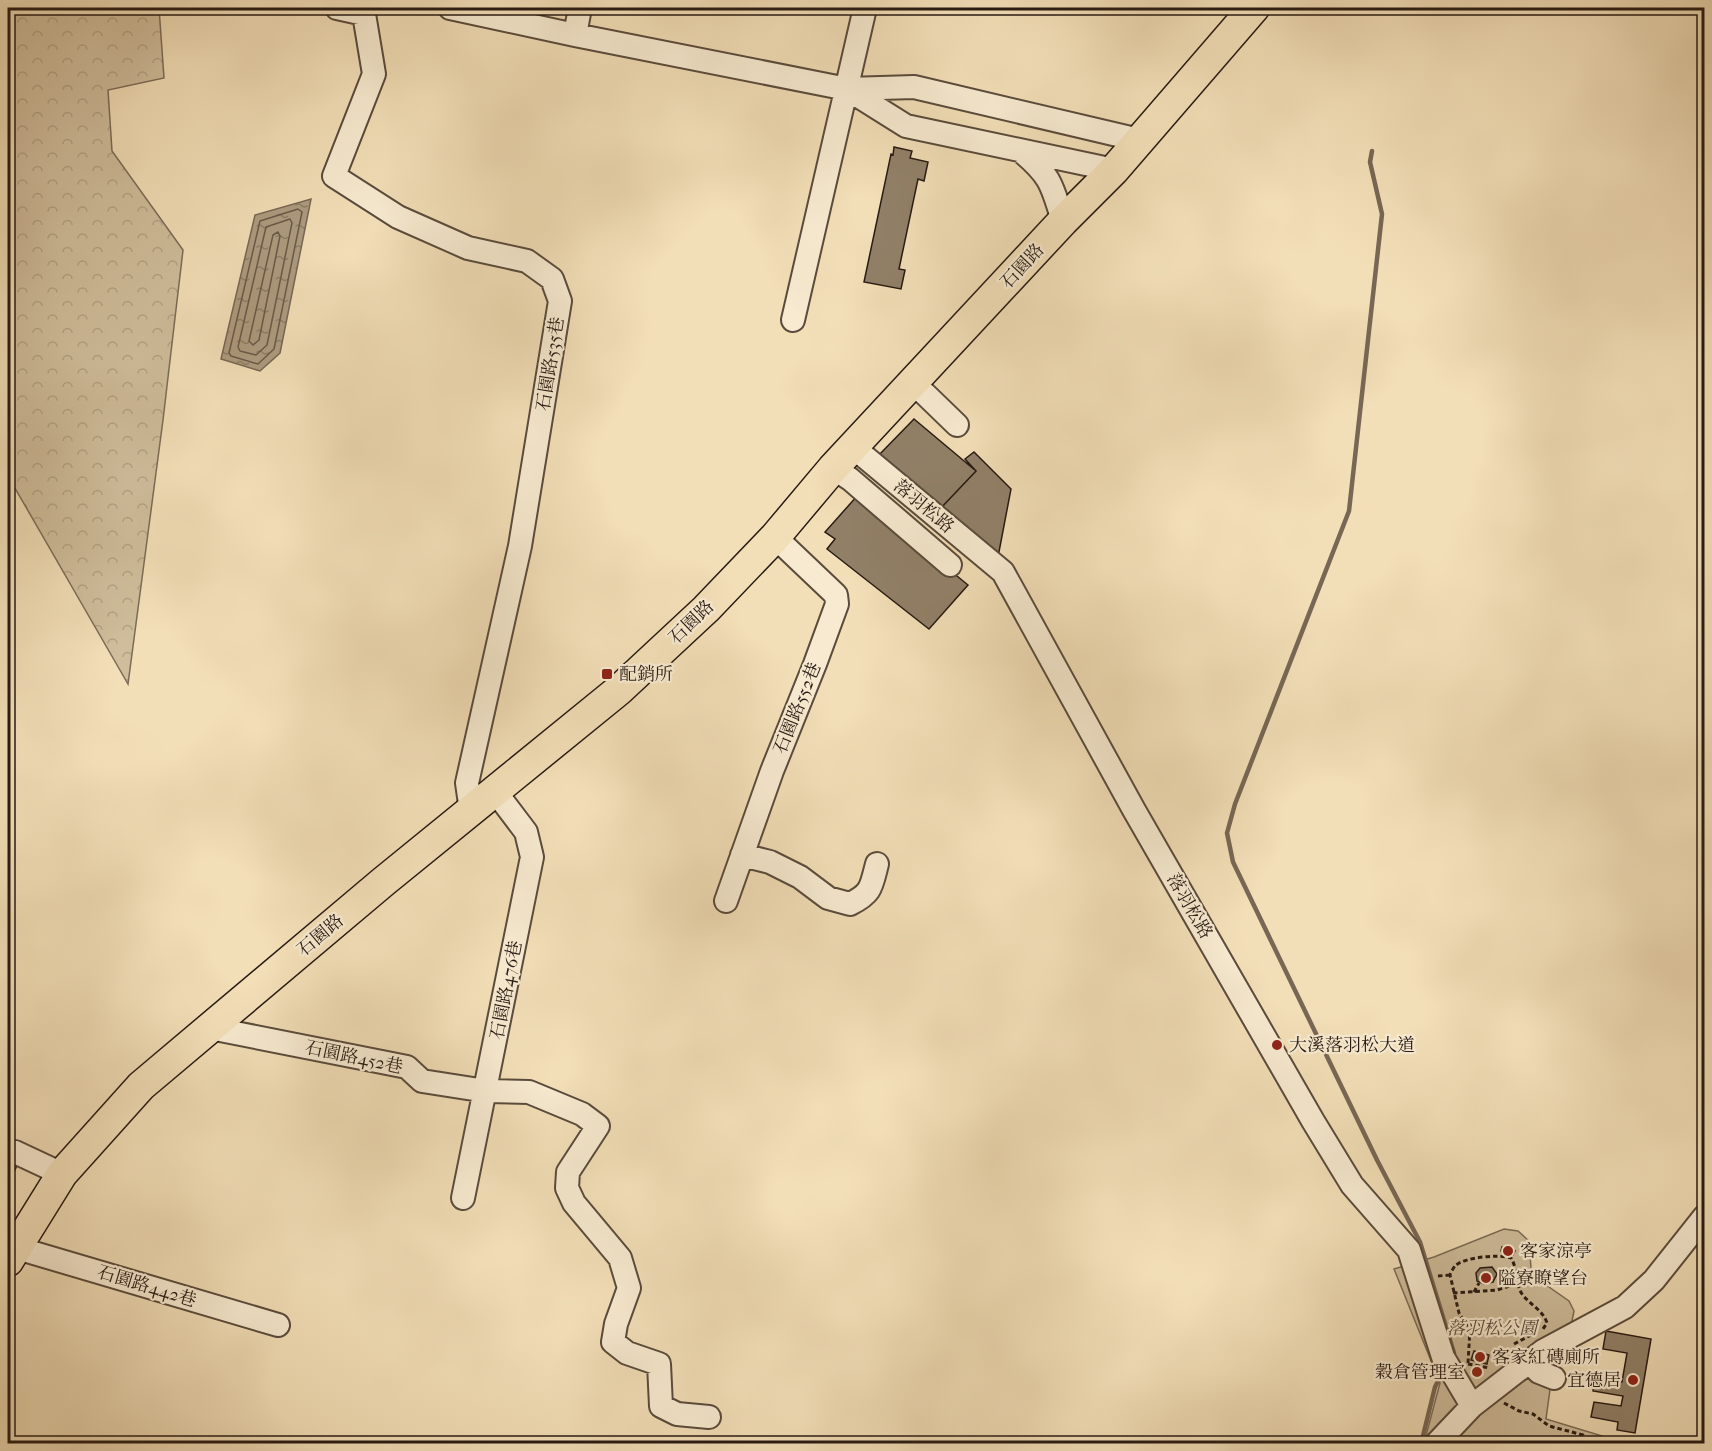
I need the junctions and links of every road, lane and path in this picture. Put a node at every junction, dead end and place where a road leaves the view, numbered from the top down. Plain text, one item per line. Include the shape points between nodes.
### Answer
1 (338, 8) edge
2 (450, 8) edge
3 (580, 8) edge
4 (865, 8) edge
5 (1256, 9) edge
6 (575, 35) junction
7 (847, 89) junction
8 (1139, 140) junction
9 (1020, 150) junction
10 (1114, 170) junction
11 (1064, 221) junction
12 (793, 320) dead end
13 (912, 384) junction
14 (957, 425) dead end
15 (843, 458) junction
16 (775, 537) junction
17 (950, 565) dead end
18 (495, 791) junction
19 (471, 811) junction
20 (742, 855) junction
21 (877, 864) dead end
22 (726, 901) dead end
23 (210, 1028) junction
24 (486, 1090) junction
25 (8, 1151) edge
26 (62, 1174) junction
27 (464, 1198) dead end
28 (1704, 1217) edge
29 (12, 1254) edge
30 (1450, 1275) junction
31 (1438, 1276) dead end
32 (1479, 1283) dead end
33 (1519, 1283) junction
34 (1474, 1292) junction
35 (1453, 1293) junction
36 (278, 1325) dead end
37 (1543, 1329) dead end
38 (1533, 1334) dead end
39 (1515, 1344) dead end
40 (1529, 1362) junction
41 (1454, 1364) junction
42 (1494, 1368) dead end
43 (1554, 1378) dead end
44 (1479, 1401) junction
45 (710, 1417) dead end
46 (1436, 1443) edge
47 (1590, 1443) edge

1 - 19 street, 石園路535巷 via 364,14 374,74 334,176 398,217 468,248 527,261 552,279 560,302 520,546 467,783
2 - 6 street
3 - 6 street
4 - 7 street
5 - 8 main road, 石園路
6 - 7 street
7 - 8 street via 915,87
7 - 9 street via 906,126
7 - 12 street
8 - 10 main road, 石園路
9 - 10 street
9 - 11 street via 1051,182
10 - 11 main road, 石園路
11 - 13 main road, 石園路
13 - 14 street
13 - 15 main road, 石園路
15 - 16 main road, 石園路
15 - 17 street via 850,479
15 - 41 street, 落羽松路 via 1003,572 1313,1121 1352,1185 1409,1250
16 - 18 main road, 石園路 via 706,609 619,690
16 - 20 street, 石園路552巷 via 836,595 837,604
18 - 19 main road, 石園路
18 - 24 street, 石園路476巷 via 526,832 532,857
19 - 23 main road, 石園路
20 - 21 street via 770,862 800,877 828,898 850,904 866,896
20 - 22 street, 石園路552巷
23 - 24 street, 石園路452巷 via 407,1067 422,1082
23 - 26 main road, 石園路 via 141,1086
24 - 27 street, 石園路476巷
24 - 45 street, 石園路452巷 via 529,1092 582,1114 598,1126 568,1172 567,1188 574,1203 620,1258 629,1288 613,1342 627,1353 659,1364 661,1406 677,1414
25 - 26 street
26 - 29 main road, 石園路
28 - 40 street via 1654,1280 1625,1307
29 - 36 street, 石園路442巷
30 - 31 path
30 - 33 path via 1461,1263 1503,1255 1511,1258
30 - 35 path
32 - 34 path
33 - 34 path
33 - 37 path via 1522,1294 1545,1316 1547,1323
34 - 35 path
35 - 41 path via 1459,1313 1470,1329
38 - 39 path
40 - 43 street via 1539,1372
40 - 44 street
41 - 42 path
41 - 44 street, 落羽松路
41 - 44 path via 1471,1376
44 - 46 street
44 - 47 path via 1533,1414 1549,1426 1583,1435

